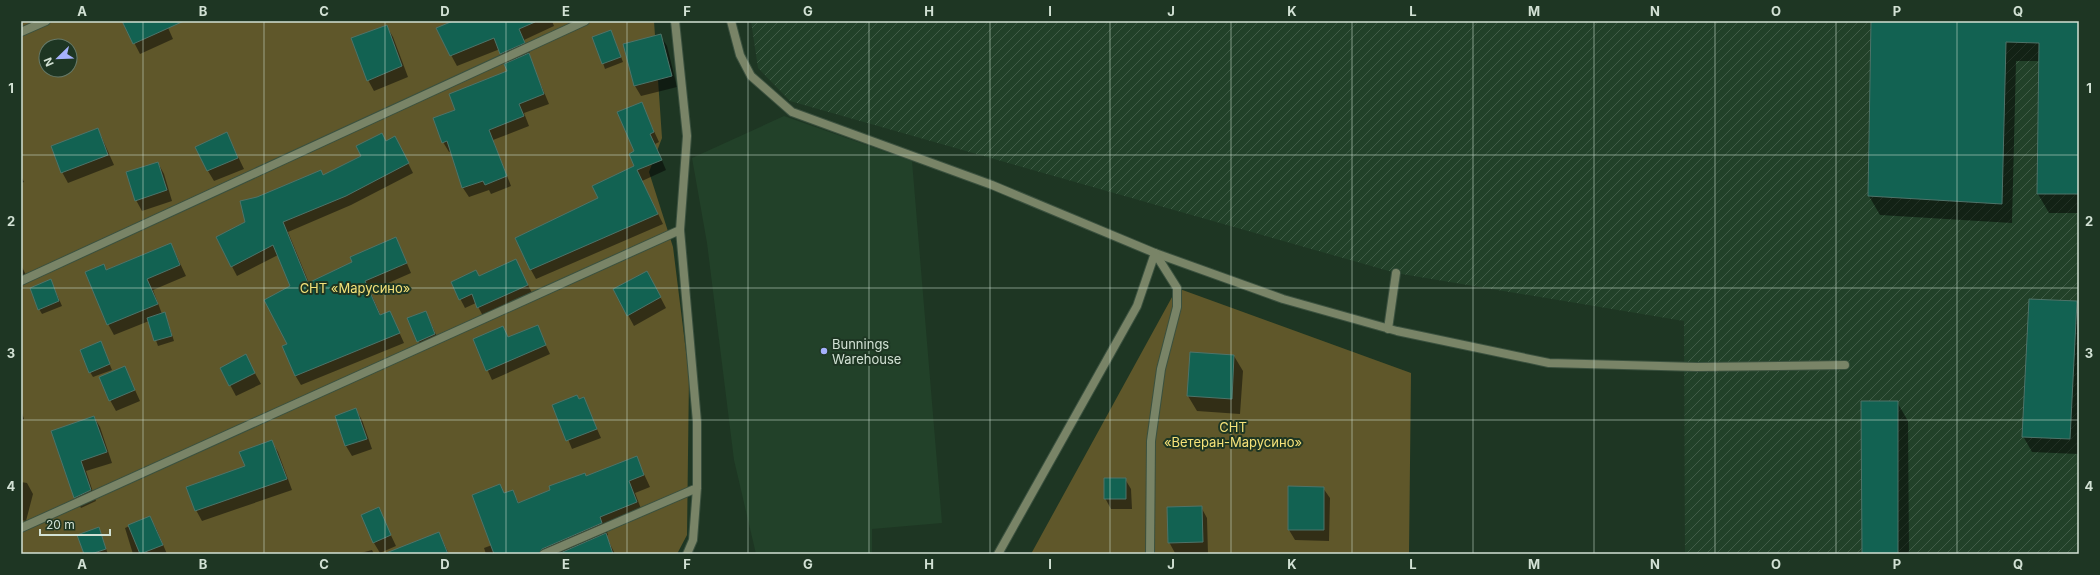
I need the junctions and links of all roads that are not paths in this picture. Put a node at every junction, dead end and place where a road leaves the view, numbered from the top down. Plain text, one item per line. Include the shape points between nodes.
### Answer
1 (46, 21) edge
2 (585, 21) edge
3 (675, 21) edge
4 (731, 21) edge
5 (21, 32) edge
6 (680, 230) junction
7 (1155, 253) junction
8 (1396, 273) dead end
9 (21, 280) edge
10 (1388, 329) junction
11 (1845, 366) dead end
12 (697, 488) junction
13 (21, 528) edge
14 (544, 554) edge
15 (687, 554) edge
16 (998, 554) edge
17 (1150, 554) edge

1 - 5 street
2 - 9 street
3 - 6 street via 687,136
4 - 7 street via 740,55 750,76 792,112 992,185
6 - 12 street via 698,422
6 - 13 street
7 - 10 street via 1284,299
7 - 16 street via 1137,306
7 - 17 street via 1177,288 1177,307 1161,369 1151,441
8 - 10 street
10 - 11 street via 1548,363 1697,367
12 - 14 street
12 - 15 street via 693,540

